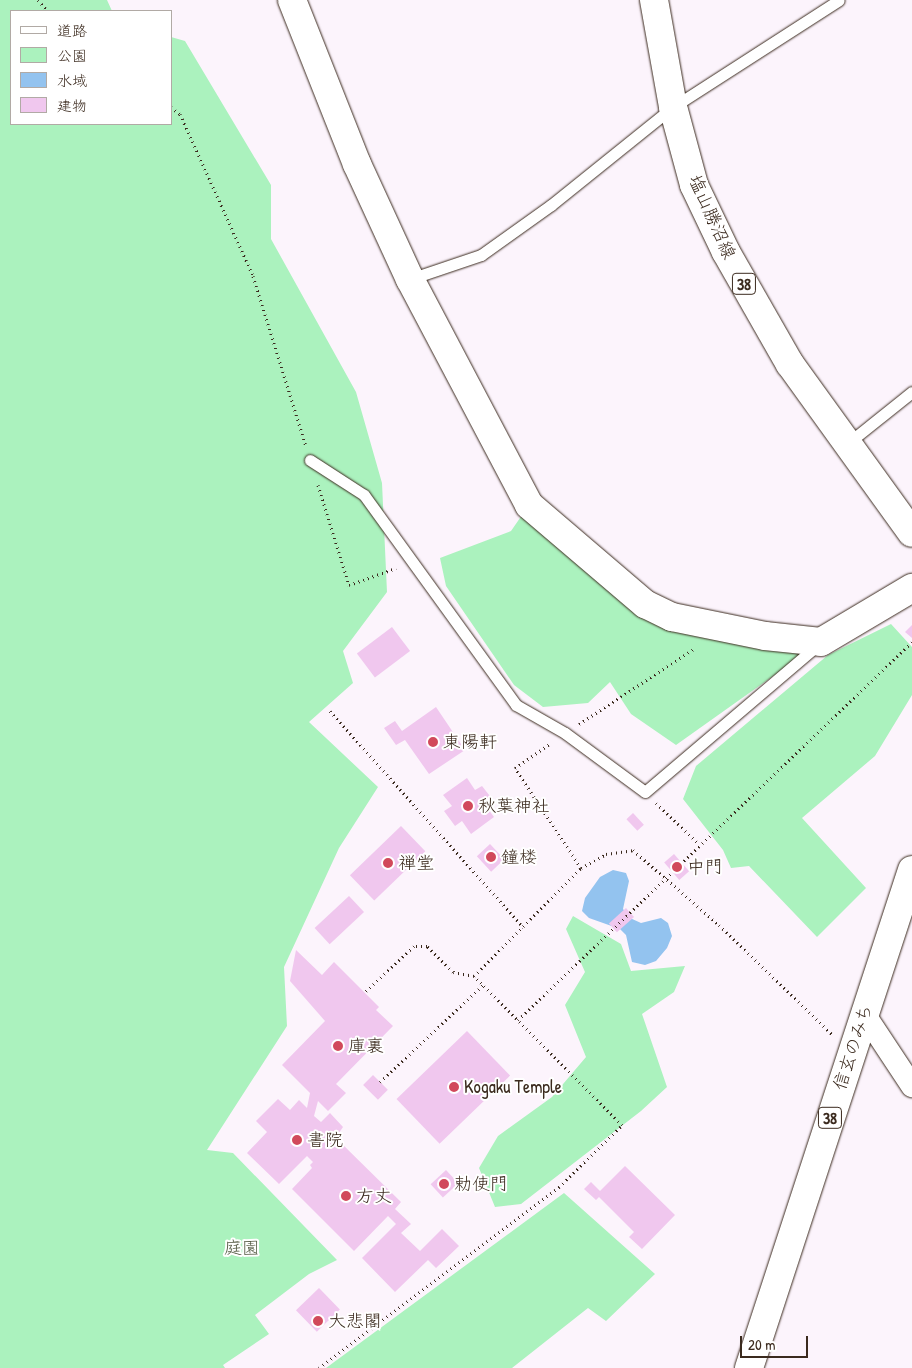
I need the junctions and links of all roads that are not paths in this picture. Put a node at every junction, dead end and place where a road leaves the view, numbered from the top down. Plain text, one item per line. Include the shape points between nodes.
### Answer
1 (292, 0) edge
2 (654, 0) edge
3 (839, 0) edge
4 (673, 107) junction
5 (410, 279) junction
6 (912, 392) edge
7 (848, 443) junction
8 (310, 460) road end
9 (912, 533) edge
10 (912, 588) edge
11 (821, 642) junction
12 (912, 870) edge
13 (863, 1012) junction
14 (912, 1086) edge
15 (749, 1368) edge

1 - 5 main road via 357,164
2 - 4 main road, 塩山勝沼線 / 38
3 - 4 lane
4 - 5 lane via 551,205 480,255
4 - 7 main road, 塩山勝沼線 / 38 via 694,185 726,252 790,364
5 - 11 main road via 529,504 645,604 672,617 723,629
6 - 7 lane
7 - 9 main road, 塩山勝沼線 / 38
8 - 11 lane via 364,495 516,705 565,733 644,792
10 - 11 main road
12 - 13 main road, 信玄のみち / 38
13 - 14 street
13 - 15 main road, 信玄のみち / 38

